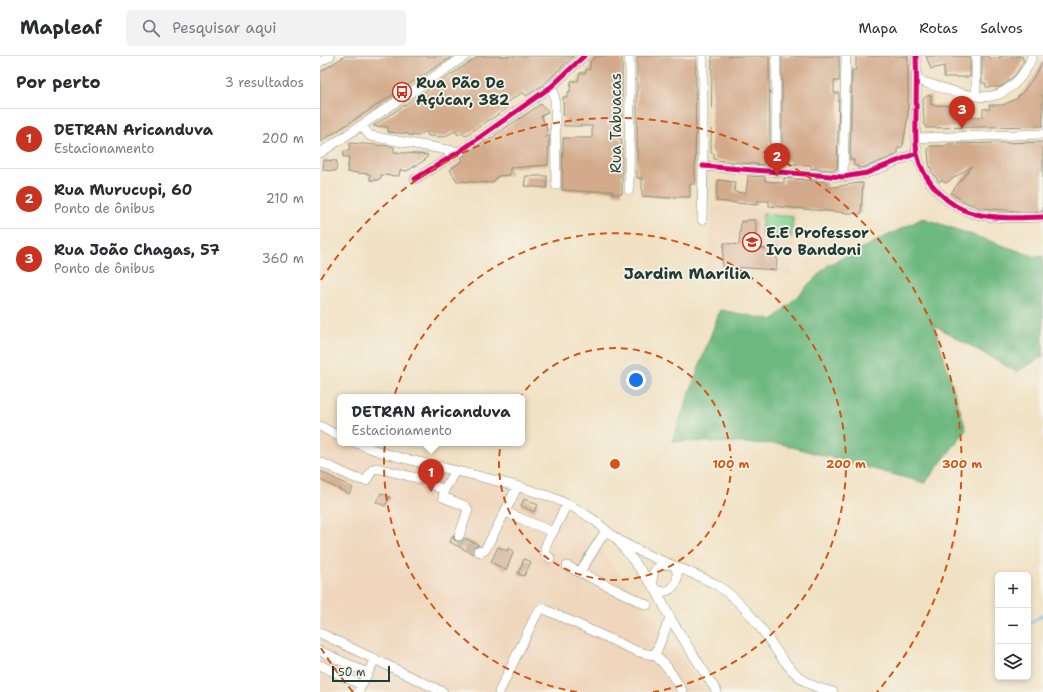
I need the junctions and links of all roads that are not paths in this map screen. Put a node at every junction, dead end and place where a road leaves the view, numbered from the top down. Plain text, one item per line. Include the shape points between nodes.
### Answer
1 (330, 56) edge
2 (465, 56) edge
3 (584, 56) edge
4 (629, 56) edge
5 (703, 56) edge
6 (776, 56) edge
7 (846, 56) edge
8 (916, 56) edge
9 (976, 56) edge
10 (1032, 56) edge
11 (320, 62) edge
12 (917, 80) junction
13 (552, 86) junction
14 (976, 96) junction
15 (362, 126) junction
16 (1043, 134) edge
17 (916, 138) junction
18 (459, 152) junction
19 (320, 153) edge
20 (917, 153) junction
21 (704, 166) junction
22 (776, 171) junction
23 (843, 177) junction
24 (415, 179) dead end
25 (556, 185) dead end
26 (629, 190) dead end
27 (1043, 218) edge
28 (702, 220) dead end
29 (320, 426) edge
30 (337, 435) edge
31 (364, 446) edge
32 (320, 462) edge
33 (455, 471) junction
34 (517, 487) junction
35 (444, 490) junction
36 (567, 504) junction
37 (505, 512) junction
38 (606, 530) junction
39 (553, 532) junction
40 (459, 536) dead end
41 (617, 539) junction
42 (478, 551) dead end
43 (550, 558) dead end
44 (567, 566) dead end
45 (671, 566) junction
46 (580, 572) junction
47 (655, 589) junction
48 (647, 606) dead end
49 (670, 618) junction
50 (320, 633) edge
51 (681, 634) junction
52 (663, 638) junction
53 (320, 651) edge
54 (656, 655) junction
55 (374, 660) junction
56 (320, 665) edge
57 (367, 674) junction
58 (360, 689) edge
59 (443, 692) edge
60 (499, 692) edge
61 (683, 692) edge
62 (717, 692) edge
63 (833, 692) edge

1 - 11 street
2 - 15 street
3 - 13 street
4 - 26 street, Rua Tabuacas
5 - 21 street
6 - 22 street
7 - 23 street
8 - 12 street
9 - 14 street
10 - 14 street via 1026,71 1004,92 992,96
12 - 14 street
12 - 17 street
13 - 18 street
13 - 25 street via 555,100
15 - 18 street via 370,136
15 - 19 street
16 - 17 street
17 - 20 street
18 - 24 street
20 - 23 street via 867,173
20 - 27 street via 930,183 938,192 965,211 996,218
21 - 22 street
21 - 28 street
22 - 23 street
29 - 30 street
31 - 33 street via 389,455
32 - 35 street via 366,481 373,469 377,468 416,478
33 - 34 street
33 - 35 street
34 - 36 street
34 - 37 street
35 - 40 street via 443,497 465,506 468,510
36 - 38 street
36 - 39 street
37 - 39 street
37 - 42 street via 485,550
38 - 41 street
38 - 46 street
39 - 43 street via 545,546 546,554
41 - 45 street
41 - 47 street
44 - 46 street
45 - 47 street via 661,565 654,571 652,577
45 - 47 street via 678,578 675,586 665,592
45 - 63 street via 714,584 728,594 758,625 794,672 807,682
46 - 48 street
47 - 49 street
49 - 51 street
49 - 52 street
50 - 55 street
51 - 52 street
51 - 62 street
52 - 54 street
53 - 57 street
54 - 60 street via 636,651 537,607 536,615
54 - 61 street
55 - 57 street
55 - 59 street
56 - 58 street
57 - 58 street

